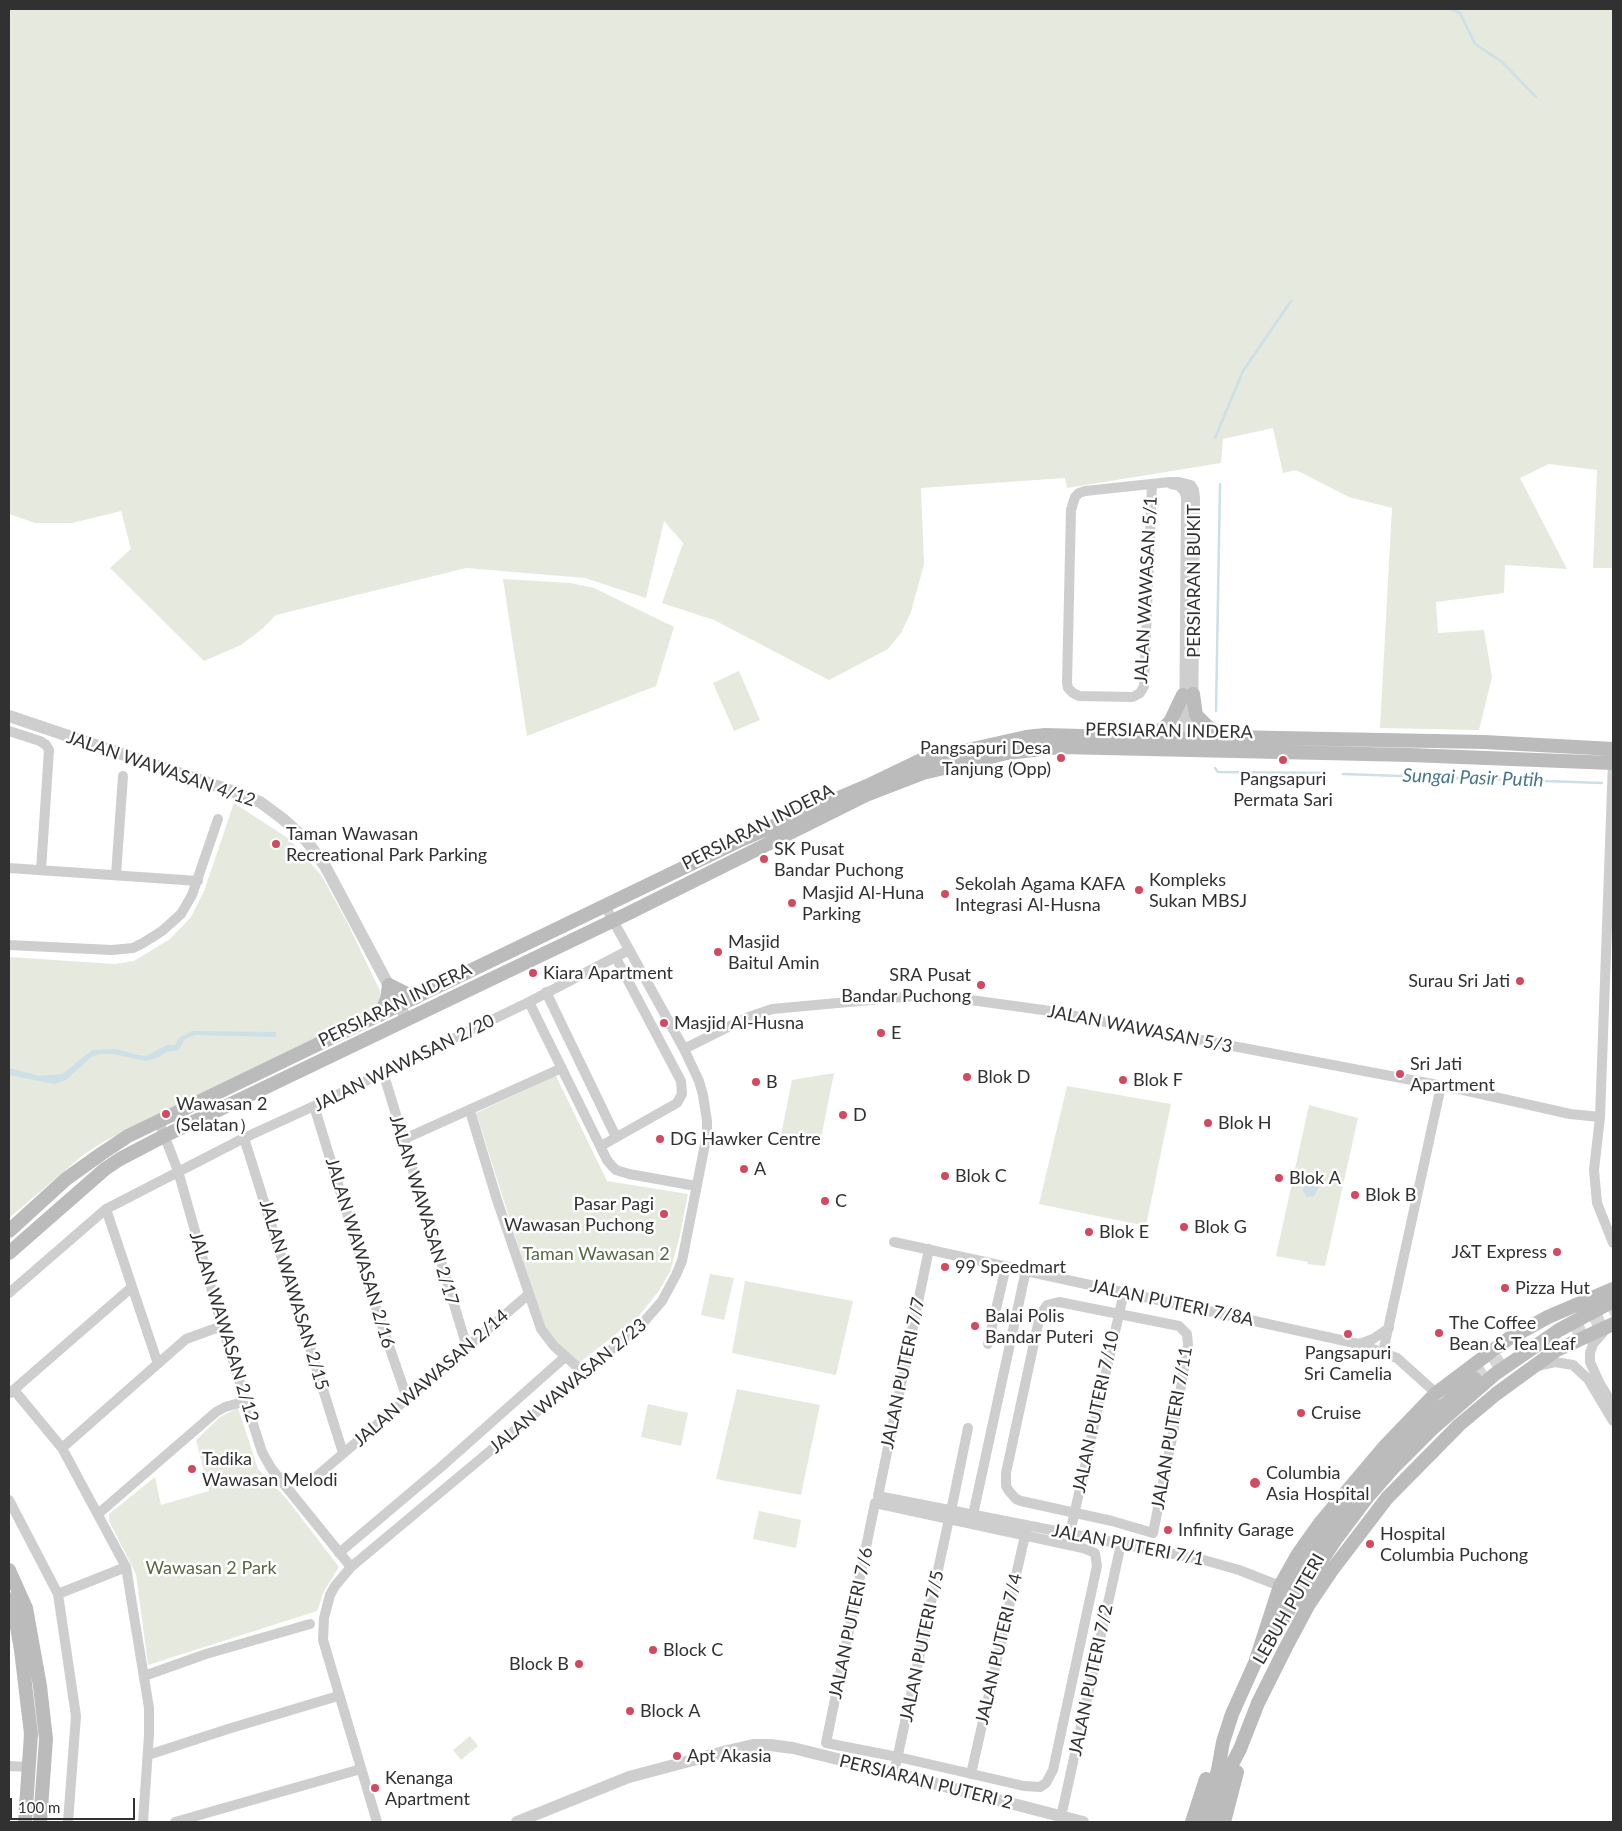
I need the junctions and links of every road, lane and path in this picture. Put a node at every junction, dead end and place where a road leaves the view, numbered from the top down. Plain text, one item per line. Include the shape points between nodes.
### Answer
1 (1152, 484) junction
2 (1188, 695) junction
3 (9, 716) edge
4 (9, 731) edge
5 (1153, 737) junction
6 (1228, 737) junction
7 (1188, 744) junction
8 (1613, 749) edge
9 (1613, 763) edge
10 (123, 776) dead end
11 (218, 819) dead end
12 (9, 868) edge
13 (41, 870) junction
14 (116, 875) junction
15 (198, 880) junction
16 (605, 906) junction
17 (613, 920) junction
18 (9, 945) edge
19 (629, 950) junction
20 (616, 958) junction
21 (389, 985) junction
22 (546, 992) junction
23 (415, 998) junction
24 (529, 1002) junction
25 (400, 1005) junction
26 (380, 1015) junction
27 (407, 1020) junction
28 (684, 1049) junction
29 (562, 1068) junction
30 (382, 1072) junction
31 (1441, 1086) junction
32 (314, 1106) junction
33 (470, 1110) junction
34 (1600, 1117) junction
35 (159, 1122) junction
36 (164, 1136) junction
37 (616, 1137) junction
38 (244, 1138) junction
39 (402, 1140) junction
40 (601, 1146) junction
41 (178, 1172) junction
42 (696, 1186) junction
43 (106, 1209) junction
44 (9, 1231) edge
45 (894, 1242) dead end
46 (1613, 1244) edge
47 (929, 1250) junction
48 (9, 1253) edge
49 (1006, 1266) junction
50 (1026, 1270) junction
51 (132, 1287) junction
52 (1613, 1289) edge
53 (1124, 1292) junction
54 (9, 1293) edge
55 (529, 1294) junction
56 (1613, 1301) edge
57 (1118, 1314) junction
58 (222, 1326) junction
59 (1610, 1326) edge
60 (1389, 1328) junction
61 (988, 1344) dead end
62 (1359, 1344) junction
63 (467, 1347) junction
64 (1383, 1352) junction
65 (565, 1357) junction
66 (1397, 1358) junction
67 (158, 1364) junction
68 (1533, 1367) junction
69 (584, 1373) junction
70 (1474, 1379) tunnel mouth
71 (11, 1392) edge
72 (1436, 1393) junction
73 (407, 1398) junction
74 (246, 1401) junction
75 (1613, 1405) edge
76 (1613, 1421) edge
77 (968, 1428) dead end
78 (62, 1448) junction
79 (343, 1453) junction
80 (310, 1482) dead end
81 (9, 1500) edge
82 (876, 1500) junction
83 (1075, 1512) junction
84 (98, 1514) junction
85 (950, 1515) junction
86 (973, 1515) junction
87 (1026, 1530) junction
88 (1070, 1533) junction
89 (1120, 1544) junction
90 (339, 1553) junction
91 (126, 1567) junction
92 (351, 1567) junction
93 (9, 1570) edge
94 (1280, 1586) junction
95 (58, 1594) junction
96 (9, 1599) edge
97 (310, 1624) dead end
98 (1256, 1660) junction
99 (1076, 1670) junction
100 (1092, 1673) junction
101 (144, 1676) junction
102 (338, 1696) junction
103 (46, 1739) junction
104 (1223, 1742) junction
105 (1240, 1749) junction
106 (148, 1755) junction
107 (898, 1757) junction
108 (9, 1766) edge
109 (28, 1767) junction
110 (361, 1769) junction
111 (894, 1773) junction
112 (971, 1774) junction
113 (42, 1794) junction
114 (1061, 1817) junction
115 (25, 1822) edge
116 (40, 1822) edge
117 (68, 1822) edge
118 (143, 1822) edge
119 (175, 1822) edge
120 (377, 1822) edge
121 (517, 1822) edge
122 (1083, 1822) edge
123 (1192, 1822) edge
124 (1203, 1822) edge
125 (1214, 1822) edge
126 (1224, 1822) edge

1 - 1 street, JALAN WAWASAN 5/1 via 1144,686 1137,695 1079,696 1068,688 1067,683 1072,502 1085,491
1 - 2 street, PERSIARAN BUKIT via 1186,483 1194,490
2 - 5 main road via 1170,722
2 - 6 main road via 1196,715 1208,727
2 - 7 street, PERSIARAN BUKIT
3 - 21 street, JALAN WAWASAN 4/12 via 260,802 306,840 326,866
4 - 13 street via 40,741 49,750
5 - 7 main road, PERSIARAN INDERA
5 - 16 main road, PERSIARAN INDERA via 1045,735 919,761 743,839
6 - 7 main road, PERSIARAN INDERA
6 - 8 main road, PERSIARAN INDERA via 1484,742
7 - 9 main road, PERSIARAN INDERA
7 - 17 main road, PERSIARAN INDERA via 1060,747 1006,753 923,774 866,794
9 - 34 street
10 - 14 street
11 - 15 street
12 - 13 street
13 - 14 street
14 - 15 street
15 - 18 street via 181,914 162,931 133,948 112,950
16 - 17 street, JALAN WAWASAN 2/23
16 - 23 main road, PERSIARAN INDERA
17 - 19 street, JALAN WAWASAN 2/23
17 - 27 main road, PERSIARAN INDERA
19 - 20 street, JALAN WAWASAN 2/20
19 - 28 street, JALAN WAWASAN 2/23
20 - 22 street, JALAN WAWASAN 2/20
20 - 37 street via 682,1087 677,1103
21 - 23 main road
21 - 25 street, JALAN WAWASAN 4/12
21 - 26 main road
22 - 24 street, JALAN WAWASAN 2/20
22 - 37 street
23 - 25 main road, PERSIARAN INDERA
24 - 29 street
24 - 30 street, JALAN WAWASAN 2/20
25 - 26 main road, PERSIARAN INDERA
25 - 27 street, JALAN WAWASAN 4/12
26 - 35 main road, PERSIARAN INDERA
27 - 36 main road, PERSIARAN INDERA
28 - 31 street, JALAN WAWASAN 5/3 via 746,1018 772,1009 932,996 1043,1010
28 - 42 street, JALAN WAWASAN 2/23 via 698,1081 707,1122
29 - 33 street
29 - 40 street
30 - 32 street, JALAN WAWASAN 2/20
30 - 39 street, JALAN WAWASAN 2/17
31 - 34 street, JALAN WAWASAN 5/3 via 1570,1114
31 - 60 street
32 - 38 street, JALAN WAWASAN 2/20
32 - 73 street, JALAN WAWASAN 2/16
33 - 39 street
33 - 55 street
34 - 46 street via 1594,1170 1597,1203
35 - 36 street, JALAN WAWASAN 2/12
35 - 44 main road, PERSIARAN INDERA via 128,1136 101,1154 66,1180
36 - 41 street, JALAN WAWASAN 2/12
36 - 48 main road, PERSIARAN INDERA via 105,1169
37 - 40 street
38 - 41 street, JALAN WAWASAN 2/20
38 - 79 street, JALAN WAWASAN 2/15
39 - 63 street, JALAN WAWASAN 2/17
40 - 42 street via 616,1170
41 - 43 street, JALAN WAWASAN 2/20
41 - 58 street, JALAN WAWASAN 2/12
42 - 69 street, JALAN WAWASAN 2/23 via 682,1261 662,1301 642,1324
43 - 51 street
43 - 54 street, JALAN WAWASAN 2/20
45 - 47 street, JALAN PUTERI 7/8A
47 - 49 street, JALAN PUTERI 7/8A
47 - 82 street, JALAN PUTERI 7/7
49 - 50 street, JALAN PUTERI 7/8A
49 - 61 street
50 - 53 street, JALAN PUTERI 7/8A
50 - 86 street
51 - 67 street
51 - 71 street
52 - 72 main road, LEBUH PUTERI via 1529,1326
53 - 57 street, JALAN PUTERI 7/10
53 - 62 street, JALAN PUTERI 7/8A
55 - 63 street, JALAN WAWASAN 2/14
55 - 65 street via 541,1328
56 - 98 main road via 1559,1330 1495,1374 1419,1441 1366,1499 1342,1531
57 - 83 street, JALAN PUTERI 7/10
57 - 83 street via 1059,1302 1047,1305 1040,1315 1006,1473 1006,1486 1016,1499
57 - 83 street, JALAN PUTERI 7/11 via 1179,1326 1187,1334 1174,1428 1153,1533
58 - 67 street via 186,1339
58 - 74 street, JALAN WAWASAN 2/12
59 - 68 main road, LEBUH PUTERI via 1555,1350
59 - 75 street via 1593,1344 1590,1362
60 - 62 street
60 - 64 street
60 - 66 street via 1392,1349
62 - 64 street, JALAN PUTERI 7/8A
63 - 73 street, JALAN WAWASAN 2/14
64 - 66 street, JALAN PUTERI 7/8A
65 - 69 street
65 - 90 street
66 - 72 street, JALAN PUTERI 7/8A
67 - 78 street
68 - 76 street via 1556,1362 1573,1365 1588,1379
68 - 105 main road, LEBUH PUTERI via 1460,1425 1387,1498 1357,1536 1310,1604 1258,1703
69 - 92 street, JALAN WAWASAN 2/23
70 - 98 main road via 1387,1460 1334,1523 1302,1570
71 - 78 street
72 - 94 main road, LEBUH PUTERI via 1385,1446 1320,1523
73 - 79 street, JALAN WAWASAN 2/14
74 - 84 street via 216,1412
74 - 90 street, JALAN WAWASAN 2/12 via 262,1452 271,1468
77 - 85 street, JALAN PUTERI 7/5
78 - 84 street
79 - 80 street, JALAN WAWASAN 2/14
81 - 95 street
82 - 85 street, JALAN PUTERI 7/1
82 - 107 street, JALAN PUTERI 7/6 via 826,1743
83 - 88 street, JALAN PUTERI 7/10
84 - 91 street
85 - 86 street, JALAN PUTERI 7/1
85 - 87 street
85 - 107 street, JALAN PUTERI 7/5
86 - 87 street, JALAN PUTERI 7/1
87 - 88 street, JALAN PUTERI 7/1
87 - 99 street via 1095,1554 1097,1566
87 - 112 street, JALAN PUTERI 7/4
88 - 89 street, JALAN PUTERI 7/1
89 - 94 street, JALAN PUTERI 7/1 via 1222,1565
89 - 100 street, JALAN PUTERI 7/2
90 - 92 street, JALAN WAWASAN 2/12
91 - 95 street
91 - 101 street
92 - 102 street, JALAN WAWASAN 2/23 via 330,1595 322,1630
93 - 103 main road via 26,1608 33,1637
94 - 98 main road, LEBUH PUTERI
95 - 117 street via 76,1716
96 - 109 main road via 14,1610 26,1686 31,1734
97 - 101 street
98 - 104 main road, LEBUH PUTERI
99 - 100 street
99 - 112 street via 1053,1770 1046,1783 1040,1787 1024,1786
100 - 114 street, JALAN PUTERI 7/2
101 - 106 street via 149,1708
102 - 106 street
102 - 110 street, JALAN WAWASAN 2/23
103 - 109 main road via 38,1757
103 - 113 main road
104 - 123 main road via 1209,1769
104 - 124 main road, LEBUH PUTERI
105 - 125 main road, LEBUH PUTERI via 1228,1772
105 - 126 main road via 1237,1775
106 - 118 street
107 - 111 street, JALAN PUTERI 7/5
107 - 112 street
108 - 109 street
109 - 113 main road via 36,1774
109 - 115 main road
110 - 119 street
110 - 120 street, JALAN WAWASAN 2/23
111 - 114 street, PERSIARAN PUTERI 2
111 - 121 street, PERSIARAN PUTERI 2 via 793,1748 770,1744 753,1746 629,1777
113 - 116 main road
114 - 122 street, PERSIARAN PUTERI 2

